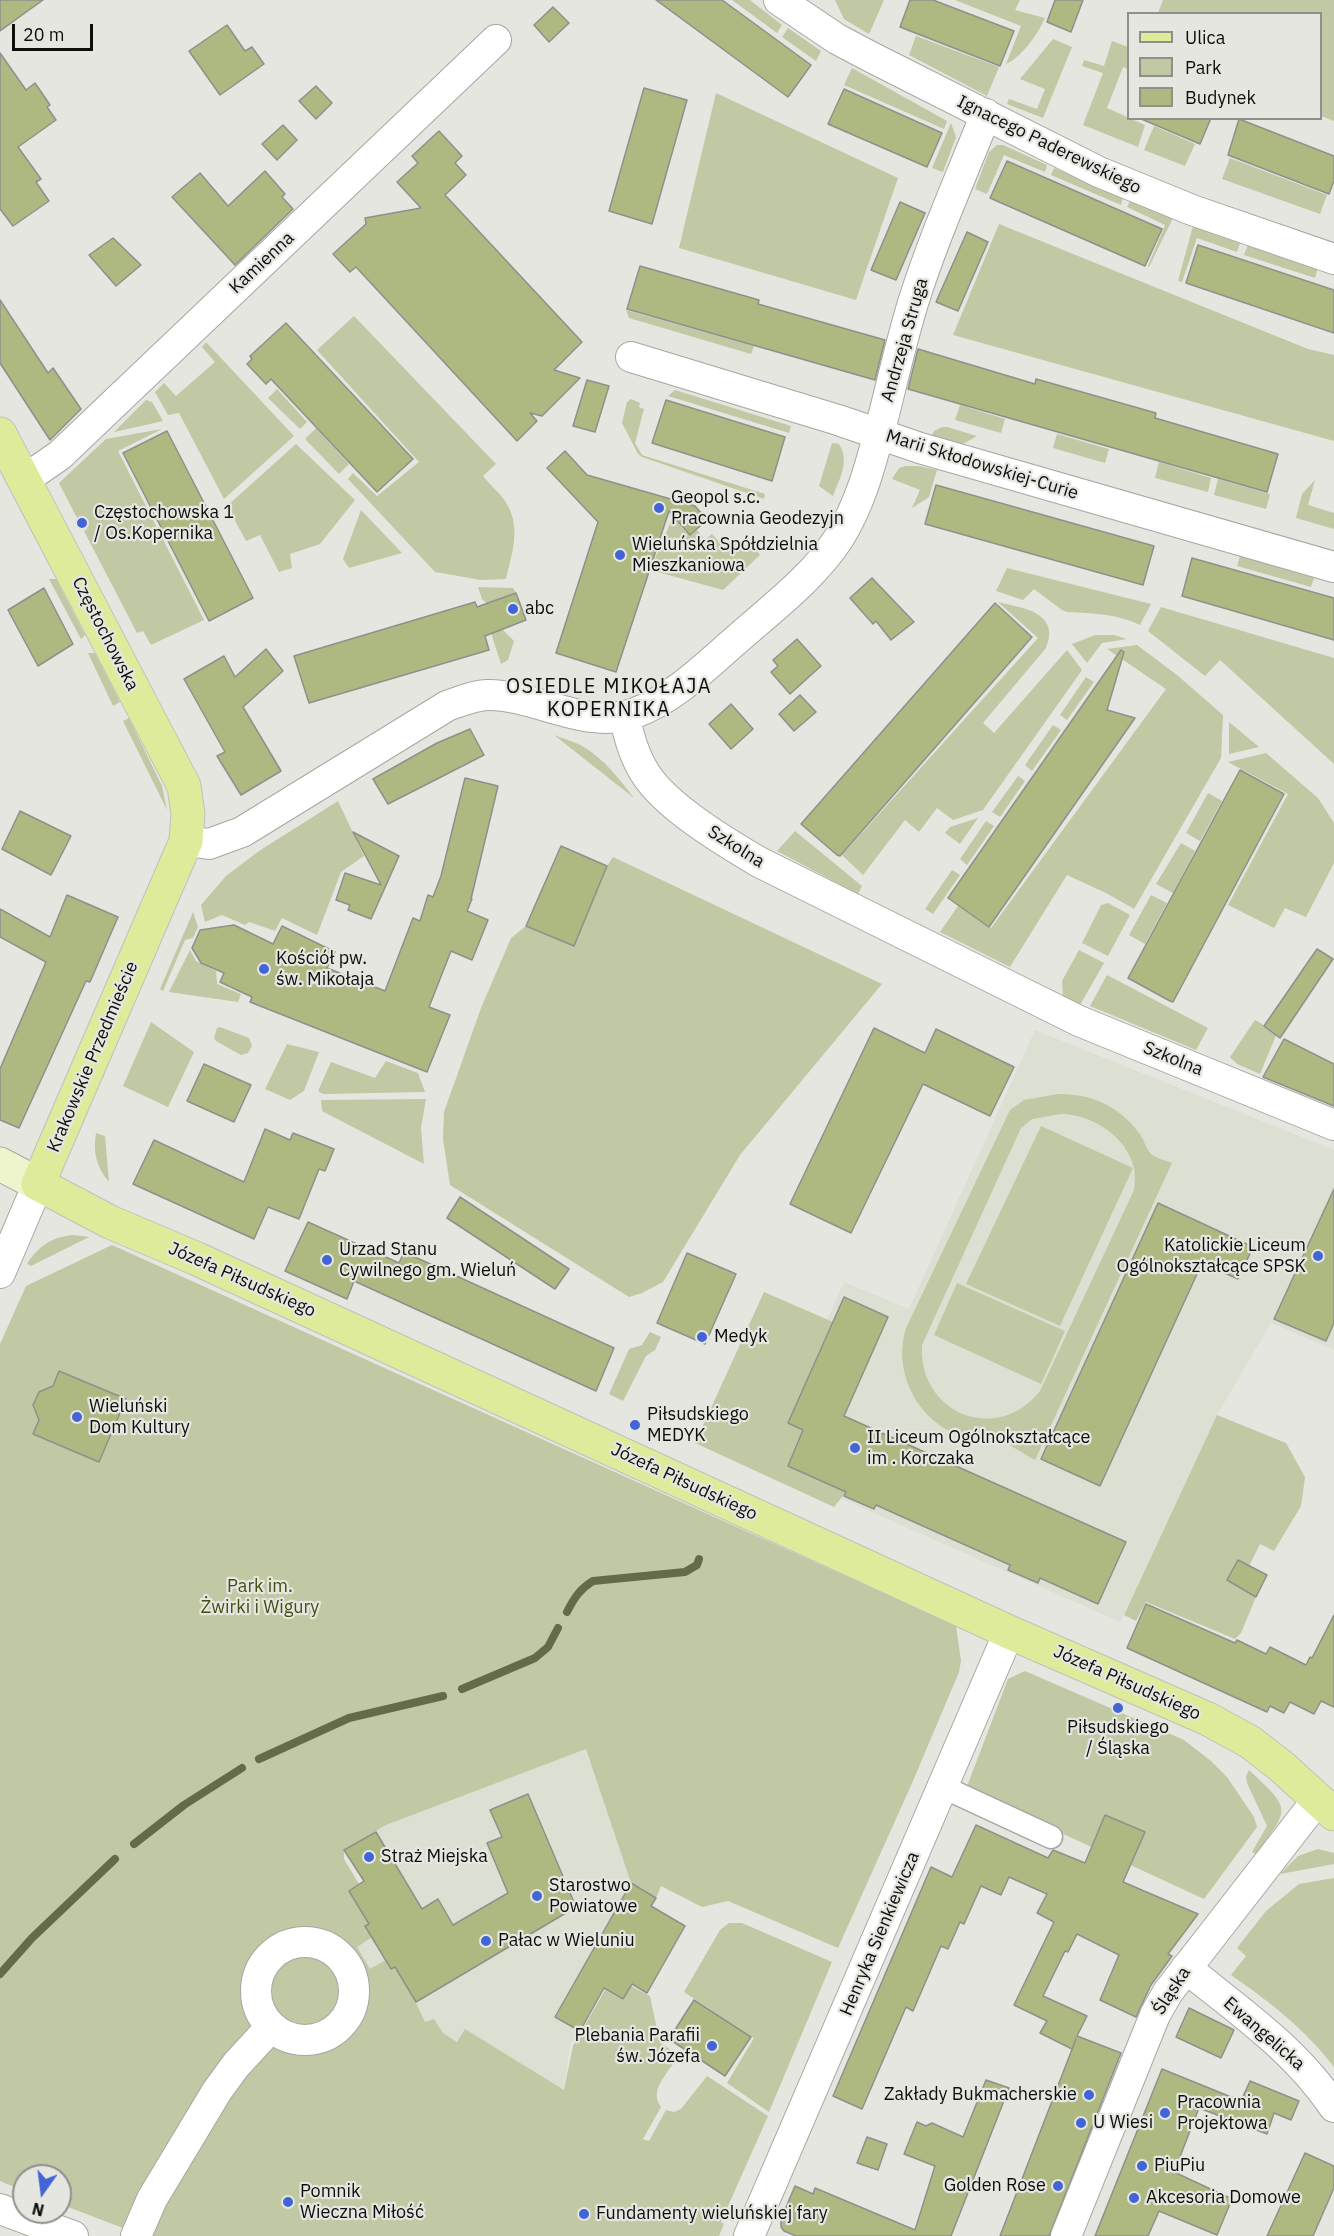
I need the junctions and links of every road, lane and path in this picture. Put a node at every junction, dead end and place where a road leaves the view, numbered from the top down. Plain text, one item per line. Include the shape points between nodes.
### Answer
1 (779, 0) edge
2 (496, 40) dead end
3 (986, 114) junction
4 (1334, 259) edge
5 (631, 357) dead end
6 (0, 434) edge
7 (879, 434) junction
8 (24, 480) junction
9 (1334, 567) edge
10 (624, 716) junction
11 (186, 841) junction
12 (1334, 1125) edge
13 (0, 1164) edge
14 (38, 1184) junction
15 (0, 1273) edge
16 (1009, 1632) junction
17 (940, 1791) junction
18 (1329, 1797) edge
19 (1052, 1837) dead end
20 (1186, 1968) junction
21 (271, 2027) dead end
22 (1334, 2107) edge
23 (0, 2209) edge
24 (73, 2236) edge
25 (135, 2236) edge
26 (749, 2236) edge
27 (1066, 2236) edge

1 - 3 street, Ignacego Paderewskiego via 856,49
2 - 8 street, Kamienna via 60,455
3 - 4 street, Ignacego Paderewskiego via 1109,176 1192,210
3 - 7 street, Andrzeja Struga via 914,302
5 - 7 street, Marii Skłodowskiej-Curie
6 - 8 main road, Częstochowska
7 - 9 street, Marii Skłodowskiej-Curie
7 - 10 street, Andrzeja Struga via 851,517 820,563 688,682 652,705
8 - 11 main road, Częstochowska via 184,786
10 - 11 street via 573,714 500,695 469,698 447,706 242,832 209,844
10 - 12 street, Szkolna via 637,759 654,786 693,819 759,862 1078,1021
11 - 14 main road, Krakowskie Przedmieście
13 - 14 main road
14 - 15 street, Krakowskie Przedmieście
14 - 16 main road, Józefa Piłsudskiego via 125,1229
16 - 17 street, Henryka Sienkiewicza
16 - 18 main road, Józefa Piłsudskiego via 1233,1733
17 - 19 street via 956,1792
17 - 26 street, Henryka Sienkiewicza
18 - 20 street, Śląska
20 - 22 street, Ewangelicka via 1299,2062
20 - 27 street, Śląska via 1155,2015
21 - 25 street via 217,2091 152,2199
23 - 24 street

